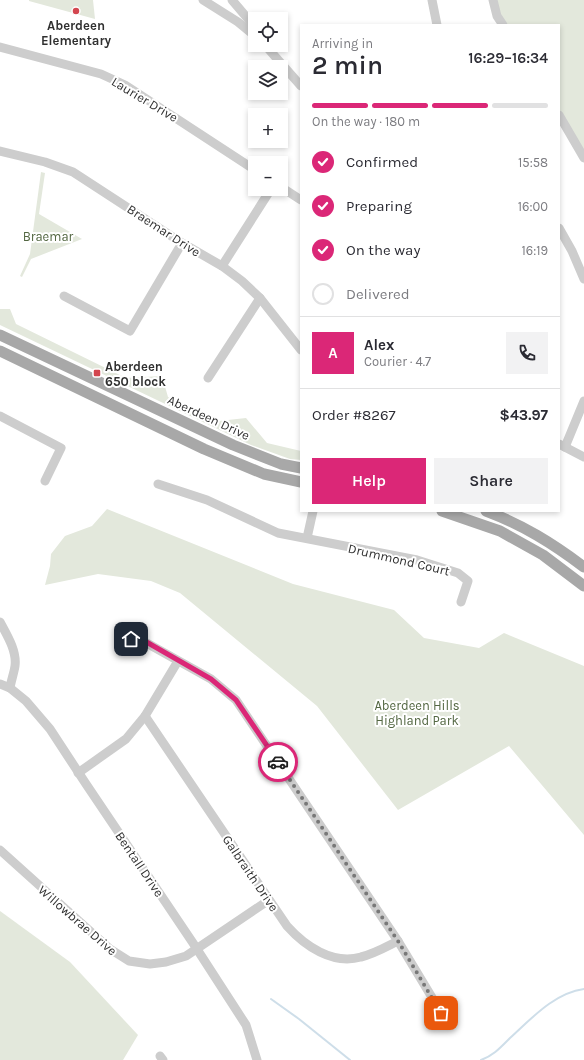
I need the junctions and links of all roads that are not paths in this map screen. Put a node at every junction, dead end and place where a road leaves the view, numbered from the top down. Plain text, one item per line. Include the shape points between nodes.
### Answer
1 (203, 0) edge
2 (232, 0) edge
3 (432, 0) edge
4 (493, 0) edge
5 (248, 19) edge
6 (437, 24) edge
7 (502, 24) edge
8 (248, 30) edge
9 (0, 47) edge
10 (271, 52) edge
11 (300, 85) edge
12 (560, 118) edge
13 (0, 151) edge
14 (584, 158) edge
15 (248, 165) edge
16 (288, 192) edge
17 (267, 196) edge
18 (300, 199) edge
19 (560, 230) edge
20 (182, 243) junction
21 (222, 266) junction
22 (584, 279) edge
23 (64, 296) dead end
24 (260, 298) junction
25 (0, 335) edge
26 (300, 349) edge
27 (0, 351) edge
28 (208, 378) dead end
29 (584, 401) edge
30 (0, 416) edge
31 (562, 446) edge
32 (584, 457) edge
33 (300, 468) edge
34 (45, 480) dead end
35 (300, 482) edge
36 (158, 484) dead end
37 (313, 512) edge
38 (445, 512) edge
39 (489, 512) edge
40 (307, 538) junction
41 (584, 567) edge
42 (584, 586) edge
43 (460, 602) dead end
44 (0, 622) edge
45 (120, 638) dead end
46 (178, 661) junction
47 (0, 684) edge
48 (10, 688) junction
49 (146, 716) junction
50 (78, 773) junction
51 (0, 850) edge
52 (269, 900) junction
53 (398, 941) junction
54 (197, 949) junction
55 (448, 1024) dead end
56 (257, 1060) edge

1 - 8 street
2 - 5 street
3 - 6 street
4 - 7 street via 497,16
9 - 15 street, Laurier Drive via 102,74 125,85
10 - 11 street
12 - 14 street
13 - 20 street, Braemar Drive via 73,172
16 - 18 street
17 - 21 street
19 - 22 street
20 - 21 street, Braemar Drive
20 - 23 street via 130,331
21 - 24 street, Braemar Drive
24 - 26 street, Braemar Drive
24 - 28 street
25 - 33 main road, Aberdeen Drive via 233,445 282,464
27 - 35 main road via 204,449 264,474
29 - 31 street
30 - 34 street via 61,448
31 - 32 street
36 - 40 street, Drummond Court via 207,500 278,533
37 - 40 street
38 - 42 main road via 500,531 543,555
39 - 41 main road via 536,534
40 - 43 street, Drummond Court via 417,560 458,573 468,581
44 - 48 street via 15,656
45 - 46 street via 143,640
46 - 49 street
46 - 53 street via 211,679 236,700
47 - 48 street, Bentall Drive
48 - 50 street, Bentall Drive via 26,701 50,729
49 - 50 street via 126,739
49 - 52 street, Galbraith Drive
50 - 54 street, Bentall Drive
51 - 54 street, Willowbrae Drive via 110,949 129,962 166,962 186,956
52 - 53 street, Galbraith Drive via 297,937 308,947 325,954 341,959 359,958
52 - 54 street, Willowbrae Drive
53 - 55 street
54 - 56 street, Bentall Drive via 246,1025

